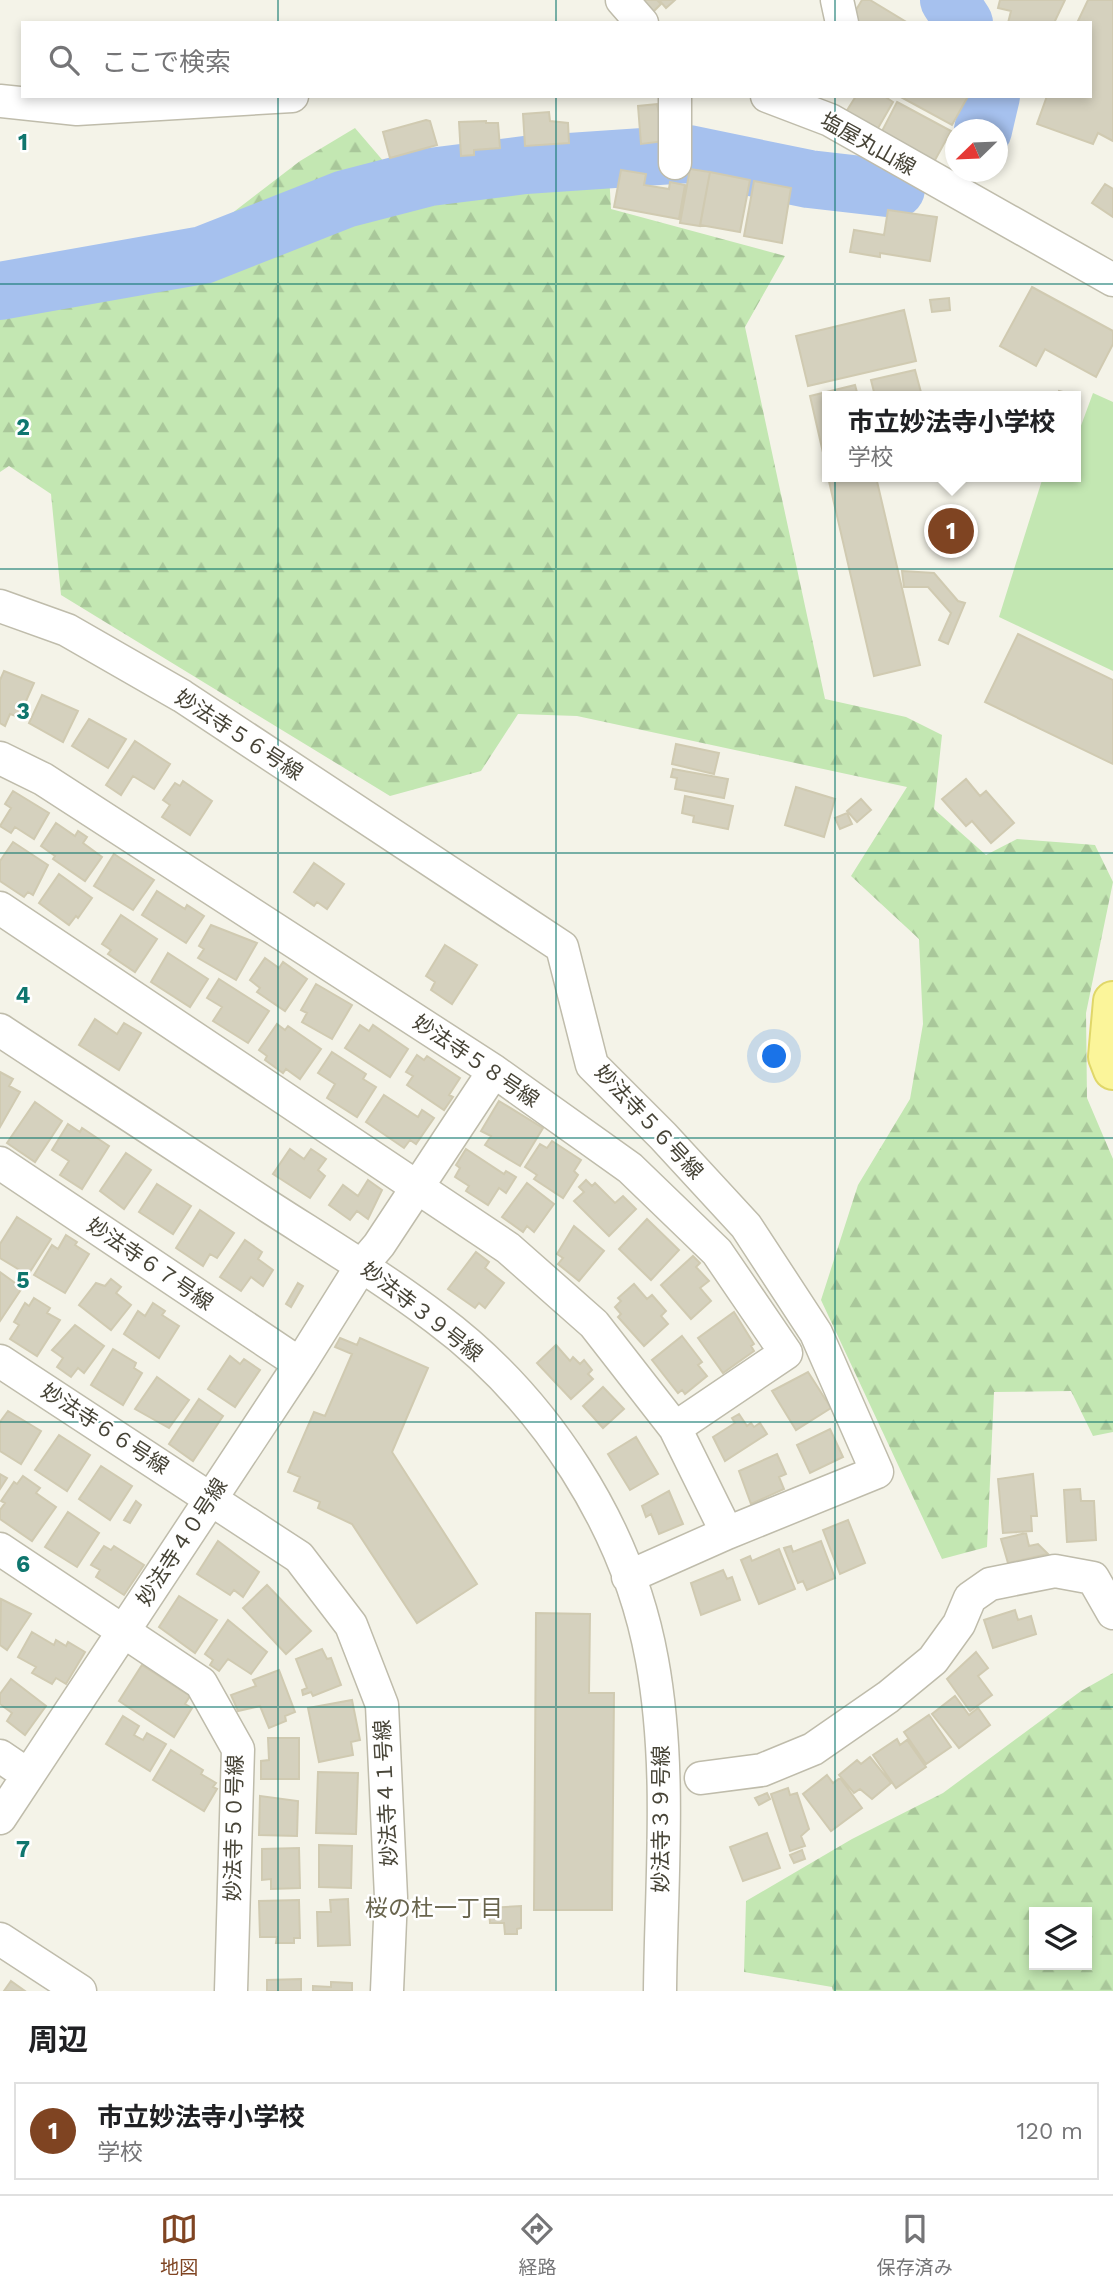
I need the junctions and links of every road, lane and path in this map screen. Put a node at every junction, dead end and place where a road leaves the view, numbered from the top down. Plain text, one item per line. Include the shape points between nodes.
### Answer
1 (622, 0) edge
2 (837, 0) edge
3 (640, 21) edge
4 (842, 21) edge
5 (259, 98) edge
6 (675, 98) edge
7 (779, 98) edge
8 (2, 106) edge
9 (835, 108) edge
10 (675, 163) dead end
11 (1113, 280) edge
12 (0, 606) edge
13 (0, 758) edge
14 (0, 908) edge
15 (1113, 1001) edge
16 (0, 1030) edge
17 (1113, 1070) edge
18 (494, 1071) junction
19 (0, 1163) edge
20 (417, 1186) junction
21 (362, 1265) junction
22 (0, 1361) edge
23 (300, 1364) junction
24 (675, 1428) junction
25 (211, 1498) junction
26 (727, 1533) junction
27 (0, 1549) edge
28 (628, 1577) junction
29 (1113, 1613) edge
30 (124, 1630) junction
31 (0, 1756) edge
32 (28, 1775) junction
33 (701, 1778) dead end
34 (0, 1818) edge
35 (0, 1939) edge
36 (667, 1990) edge
37 (80, 1991) edge
38 (231, 1991) edge
39 (387, 1991) edge

1 - 3 street
2 - 4 street
5 - 8 street via 77,109
6 - 10 street
7 - 9 street, 塩屋丸山線
9 - 11 street, 塩屋丸山線
12 - 26 street, 妙法寺５６号線 via 68,631 181,696 562,947 592,1065 746,1226 816,1333 877,1472
13 - 18 street, 妙法寺５８号線 via 43,779
14 - 20 street
15 - 17 main road via 1108,1057
16 - 21 street, 妙法寺３９号線
18 - 20 street, 妙法寺４０号線
18 - 24 street, 妙法寺５８号線 via 630,1168 717,1252 786,1353
19 - 23 street, 妙法寺６７号線
20 - 21 street, 妙法寺４０号線
20 - 24 street via 508,1248 594,1324
21 - 23 street, 妙法寺４０号線
21 - 28 street, 妙法寺３９号線 via 474,1349 540,1419 580,1478
22 - 25 street, 妙法寺６６号線
23 - 25 street, 妙法寺４０号線
24 - 26 street
25 - 30 street, 妙法寺４０号線
25 - 39 street, 妙法寺４１号線 via 299,1558 351,1625 382,1705 391,1897
26 - 28 street, 妙法寺５６号線
27 - 30 street, 妙法寺５０号線
28 - 36 street, 妙法寺３９号線 via 651,1657 662,1738
29 - 33 street via 1093,1578 1055,1571 990,1584 970,1598 959,1624 933,1660 813,1749 762,1770
30 - 32 street, 妙法寺４０号線
30 - 38 street, 妙法寺５０号線 via 201,1683 238,1749
31 - 32 street
32 - 34 street, 妙法寺４０号線
35 - 37 street

